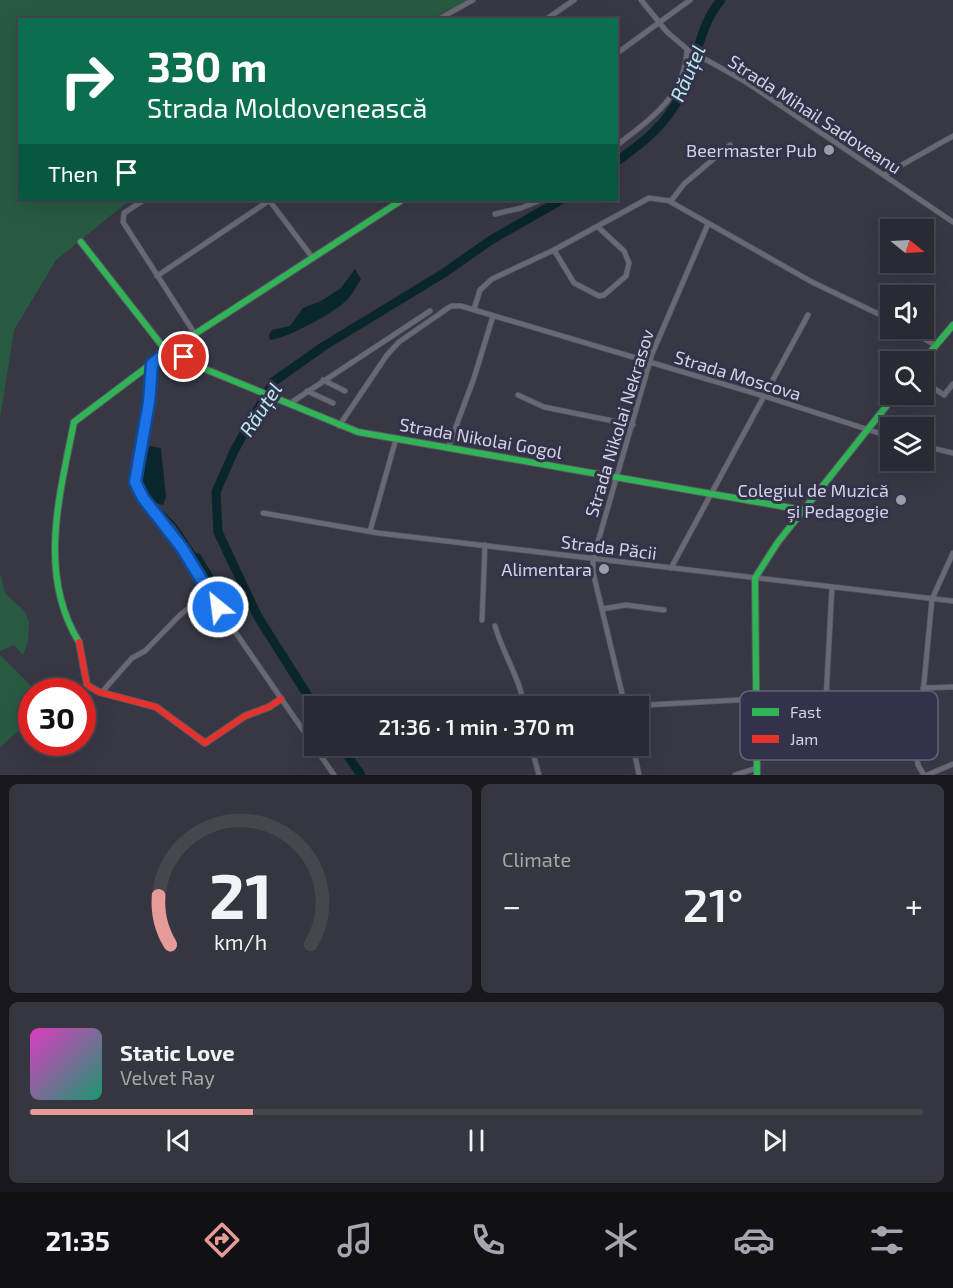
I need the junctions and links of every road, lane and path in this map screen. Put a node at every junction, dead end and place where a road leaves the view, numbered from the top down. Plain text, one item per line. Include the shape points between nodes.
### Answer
1 (473, 0) edge
2 (574, 0) edge
3 (640, 0) edge
4 (690, 0) edge
5 (441, 18) edge
6 (548, 18) edge
7 (660, 23) junction
8 (688, 50) junction
9 (618, 53) edge
10 (952, 137) edge
11 (618, 144) edge
12 (730, 146) dead end
13 (884, 175) junction
14 (142, 201) edge
15 (269, 201) edge
16 (271, 201) edge
17 (400, 201) edge
18 (538, 201) edge
19 (669, 201) junction
20 (495, 214) dead end
21 (953, 222) edge
22 (708, 224) junction
23 (598, 227) junction
24 (81, 242) dead end
25 (554, 250) junction
26 (312, 256) junction
27 (157, 276) junction
28 (474, 309) junction
29 (430, 312) dead end
30 (808, 315) dead end
31 (880, 315) edge
32 (493, 316) junction
33 (953, 325) edge
34 (195, 334) junction
35 (925, 339) edge
36 (935, 345) junction
37 (930, 351) edge
38 (167, 352) junction
39 (152, 364) junction
40 (650, 364) junction
41 (323, 380) junction
42 (953, 384) edge
43 (934, 388) edge
44 (345, 390) dead end
45 (307, 391) junction
46 (518, 395) dead end
47 (764, 396) junction
48 (333, 403) dead end
49 (290, 404) junction
50 (888, 405) edge
51 (633, 425) junction
52 (339, 426) junction
53 (868, 431) junction
54 (880, 434) edge
55 (396, 439) junction
56 (448, 448) junction
57 (934, 448) edge
58 (953, 453) edge
59 (615, 478) junction
60 (710, 494) junction
61 (803, 510) junction
62 (263, 513) dead end
63 (370, 531) junction
64 (485, 545) junction
65 (953, 553) edge
66 (593, 559) junction
67 (671, 568) junction
68 (755, 578) junction
69 (832, 588) junction
70 (209, 592) junction
71 (932, 599) junction
72 (953, 601) edge
73 (602, 609) junction
74 (664, 610) dead end
75 (482, 620) dead end
76 (495, 626) dead end
77 (953, 687) edge
78 (923, 688) junction
79 (756, 691) edge
80 (826, 691) edge
81 (923, 691) edge
82 (102, 692) junction
83 (522, 696) edge
84 (624, 696) edge
85 (281, 699) junction
86 (740, 700) edge
87 (649, 705) edge
88 (534, 756) edge
89 (635, 756) edge
90 (917, 760) edge
91 (953, 764) edge
92 (757, 771) edge
93 (334, 775) edge
94 (539, 775) edge
95 (639, 775) edge
96 (735, 775) edge
97 (925, 775) edge

1 - 5 street
2 - 6 street
3 - 7 street, Strada Mihail Sadoveanu
4 - 7 street
7 - 8 street, Strada Mihail Sadoveanu
7 - 9 street
8 - 11 street via 682,77 667,104
8 - 13 street, Strada Mihail Sadoveanu via 746,82
10 - 13 street
12 - 19 street
13 - 21 street, Strada Mihail Sadoveanu
14 - 27 street via 124,213 123,222
15 - 27 street
16 - 26 street
17 - 26 street
18 - 20 street
19 - 22 street
19 - 23 street via 649,198
22 - 31 street
22 - 40 street, Strada Nikolai Nekrasov
23 - 25 street
23 - 25 street via 624,251 629,263 626,276 604,295 598,296 574,284
24 - 38 street
25 - 28 street via 487,283
26 - 34 street
27 - 34 street
28 - 32 street, Strada Moscova
28 - 52 street via 451,306 399,342
29 - 41 street
30 - 47 street
32 - 40 street, Strada Moscova
32 - 56 street
33 - 36 street
34 - 38 street
35 - 36 street
36 - 37 street
38 - 39 street
38 - 49 street, Strada Nikolai Gogol
39 - 70 street via 135,482
39 - 82 street via 78,418 70,434 58,499 55,575 68,625 83,654 84,680 87,686
40 - 47 street, Strada Moscova
40 - 51 street, Strada Nikolai Nekrasov
41 - 44 street
41 - 45 street
42 - 43 street via 944,395
45 - 48 street
45 - 49 street
46 - 51 street via 544,407
47 - 53 street, Strada Moscova
47 - 60 street
49 - 52 street, Strada Nikolai Gogol
50 - 53 street
51 - 59 street, Strada Nikolai Nekrasov
52 - 55 street, Strada Nikolai Gogol
53 - 54 street, Strada Moscova
53 - 61 street
55 - 56 street, Strada Nikolai Gogol
55 - 63 street
56 - 59 street, Strada Nikolai Gogol
57 - 58 street
59 - 60 street, Strada Nikolai Gogol
59 - 66 street, Strada Nikolai Nekrasov
60 - 61 street, Strada Nikolai Gogol
60 - 67 street
61 - 68 street
62 - 63 street, Strada Păcii
63 - 64 street, Strada Păcii
64 - 66 street, Strada Păcii
64 - 75 street
65 - 71 street
66 - 67 street, Strada Păcii
66 - 73 street, Strada Nikolai Nekrasov
67 - 68 street, Strada Păcii
68 - 69 street, Strada Păcii
68 - 79 street
69 - 71 street, Strada Păcii
69 - 80 street
70 - 82 street via 145,651 132,658
70 - 85 street
71 - 72 street, Strada Păcii
71 - 78 street
73 - 74 street via 626,605
73 - 84 street, Strada Nikolai Nekrasov
76 - 83 street
77 - 78 street
78 - 81 street
82 - 85 street via 156,706 205,743 245,716
85 - 93 street
86 - 87 street
88 - 94 street
89 - 95 street
90 - 97 street
91 - 97 street
92 - 96 street

